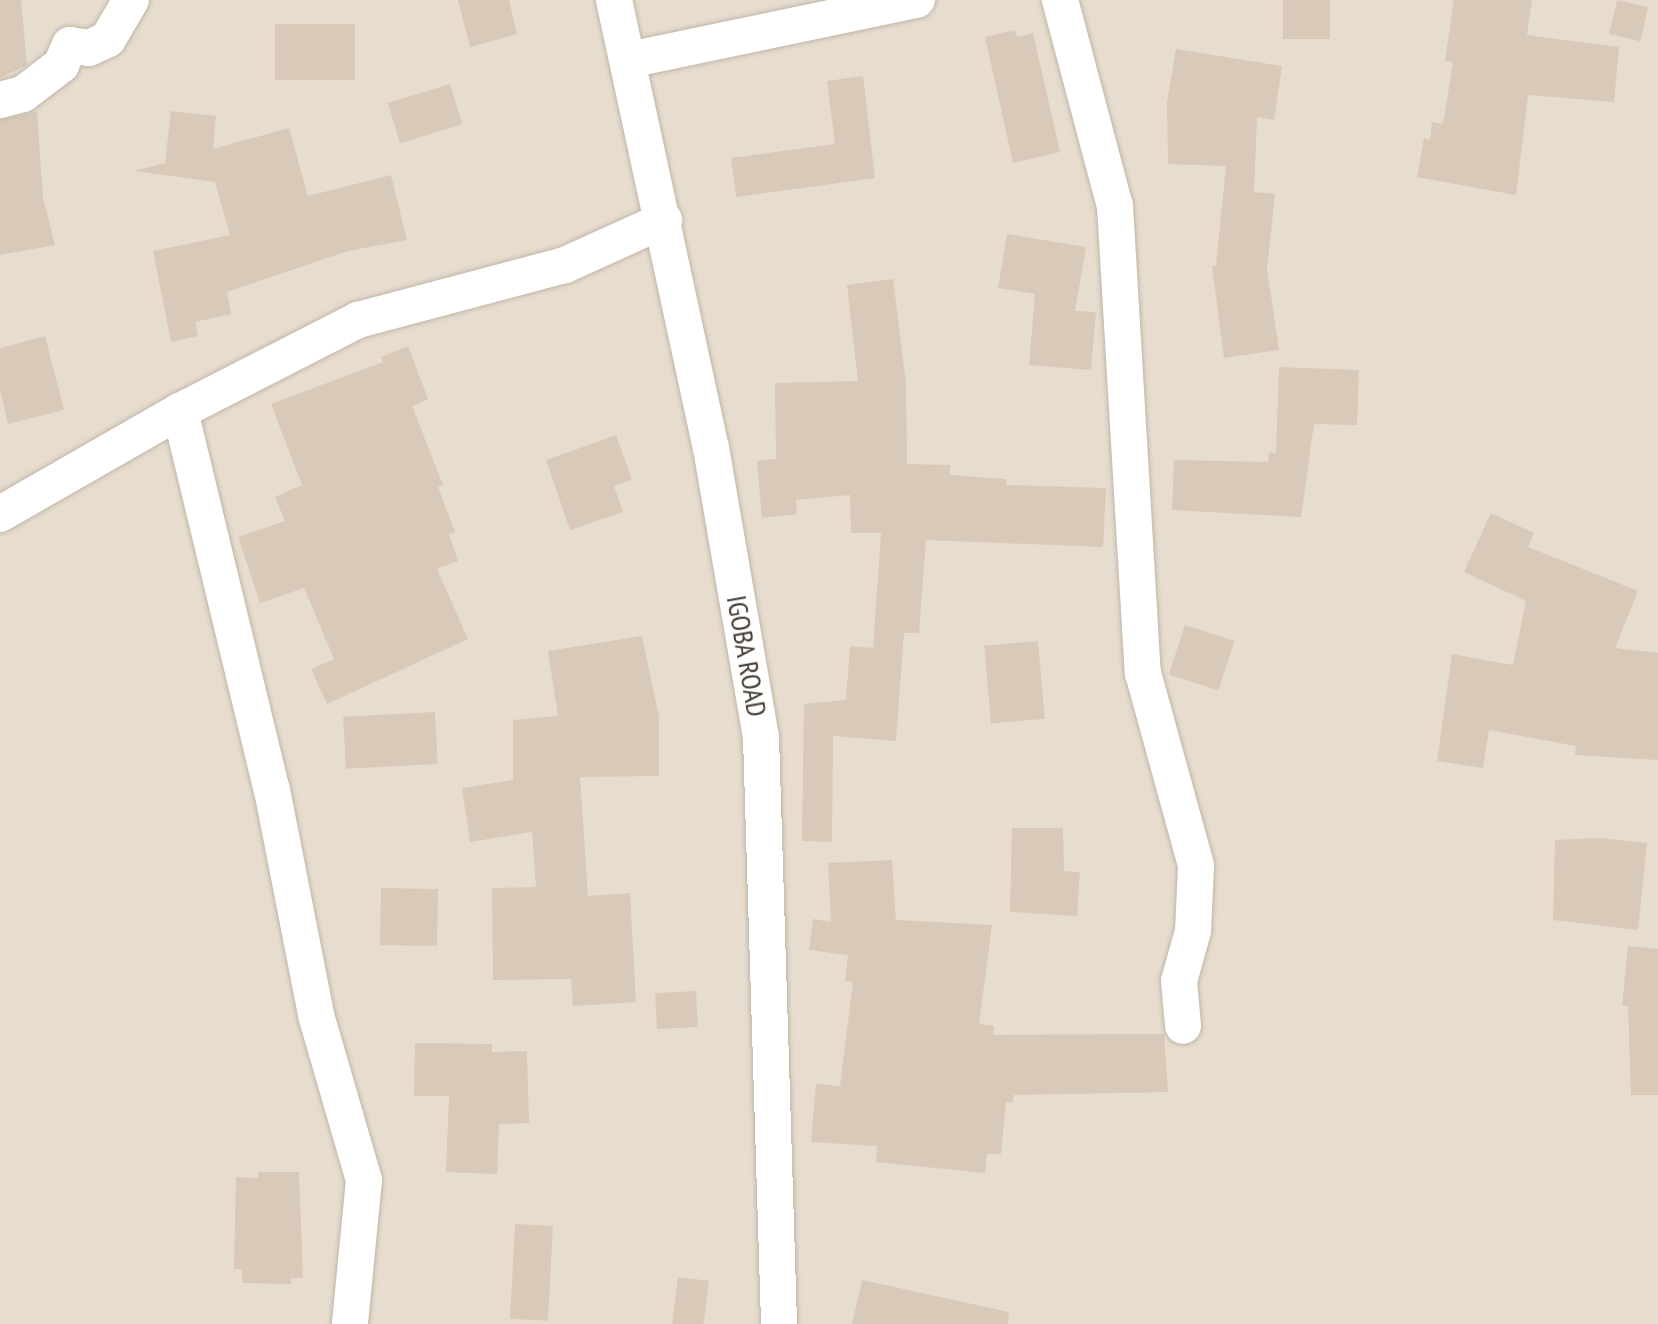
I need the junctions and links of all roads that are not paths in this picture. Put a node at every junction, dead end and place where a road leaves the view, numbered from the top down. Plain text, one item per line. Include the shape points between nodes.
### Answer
1 (131, 0) edge
2 (614, 0) edge
3 (917, 0) edge
4 (1060, 0) edge
5 (629, 60) junction
6 (0, 100) edge
7 (664, 220) junction
8 (180, 411) junction
9 (0, 514) edge
10 (1183, 1026) dead end
11 (350, 1324) edge
12 (779, 1324) edge

1 - 6 street via 108,39 89,48 70,45 61,65 23,94
2 - 5 street, IGOBA ROAD
3 - 5 street
4 - 10 street via 1115,206 1143,673 1196,866 1193,931 1179,981
5 - 7 street, IGOBA ROAD
7 - 8 street via 565,265 358,320
7 - 12 street, IGOBA ROAD via 686,351 711,448 761,737
8 - 9 street
8 - 11 street via 272,790 316,1015 364,1180

